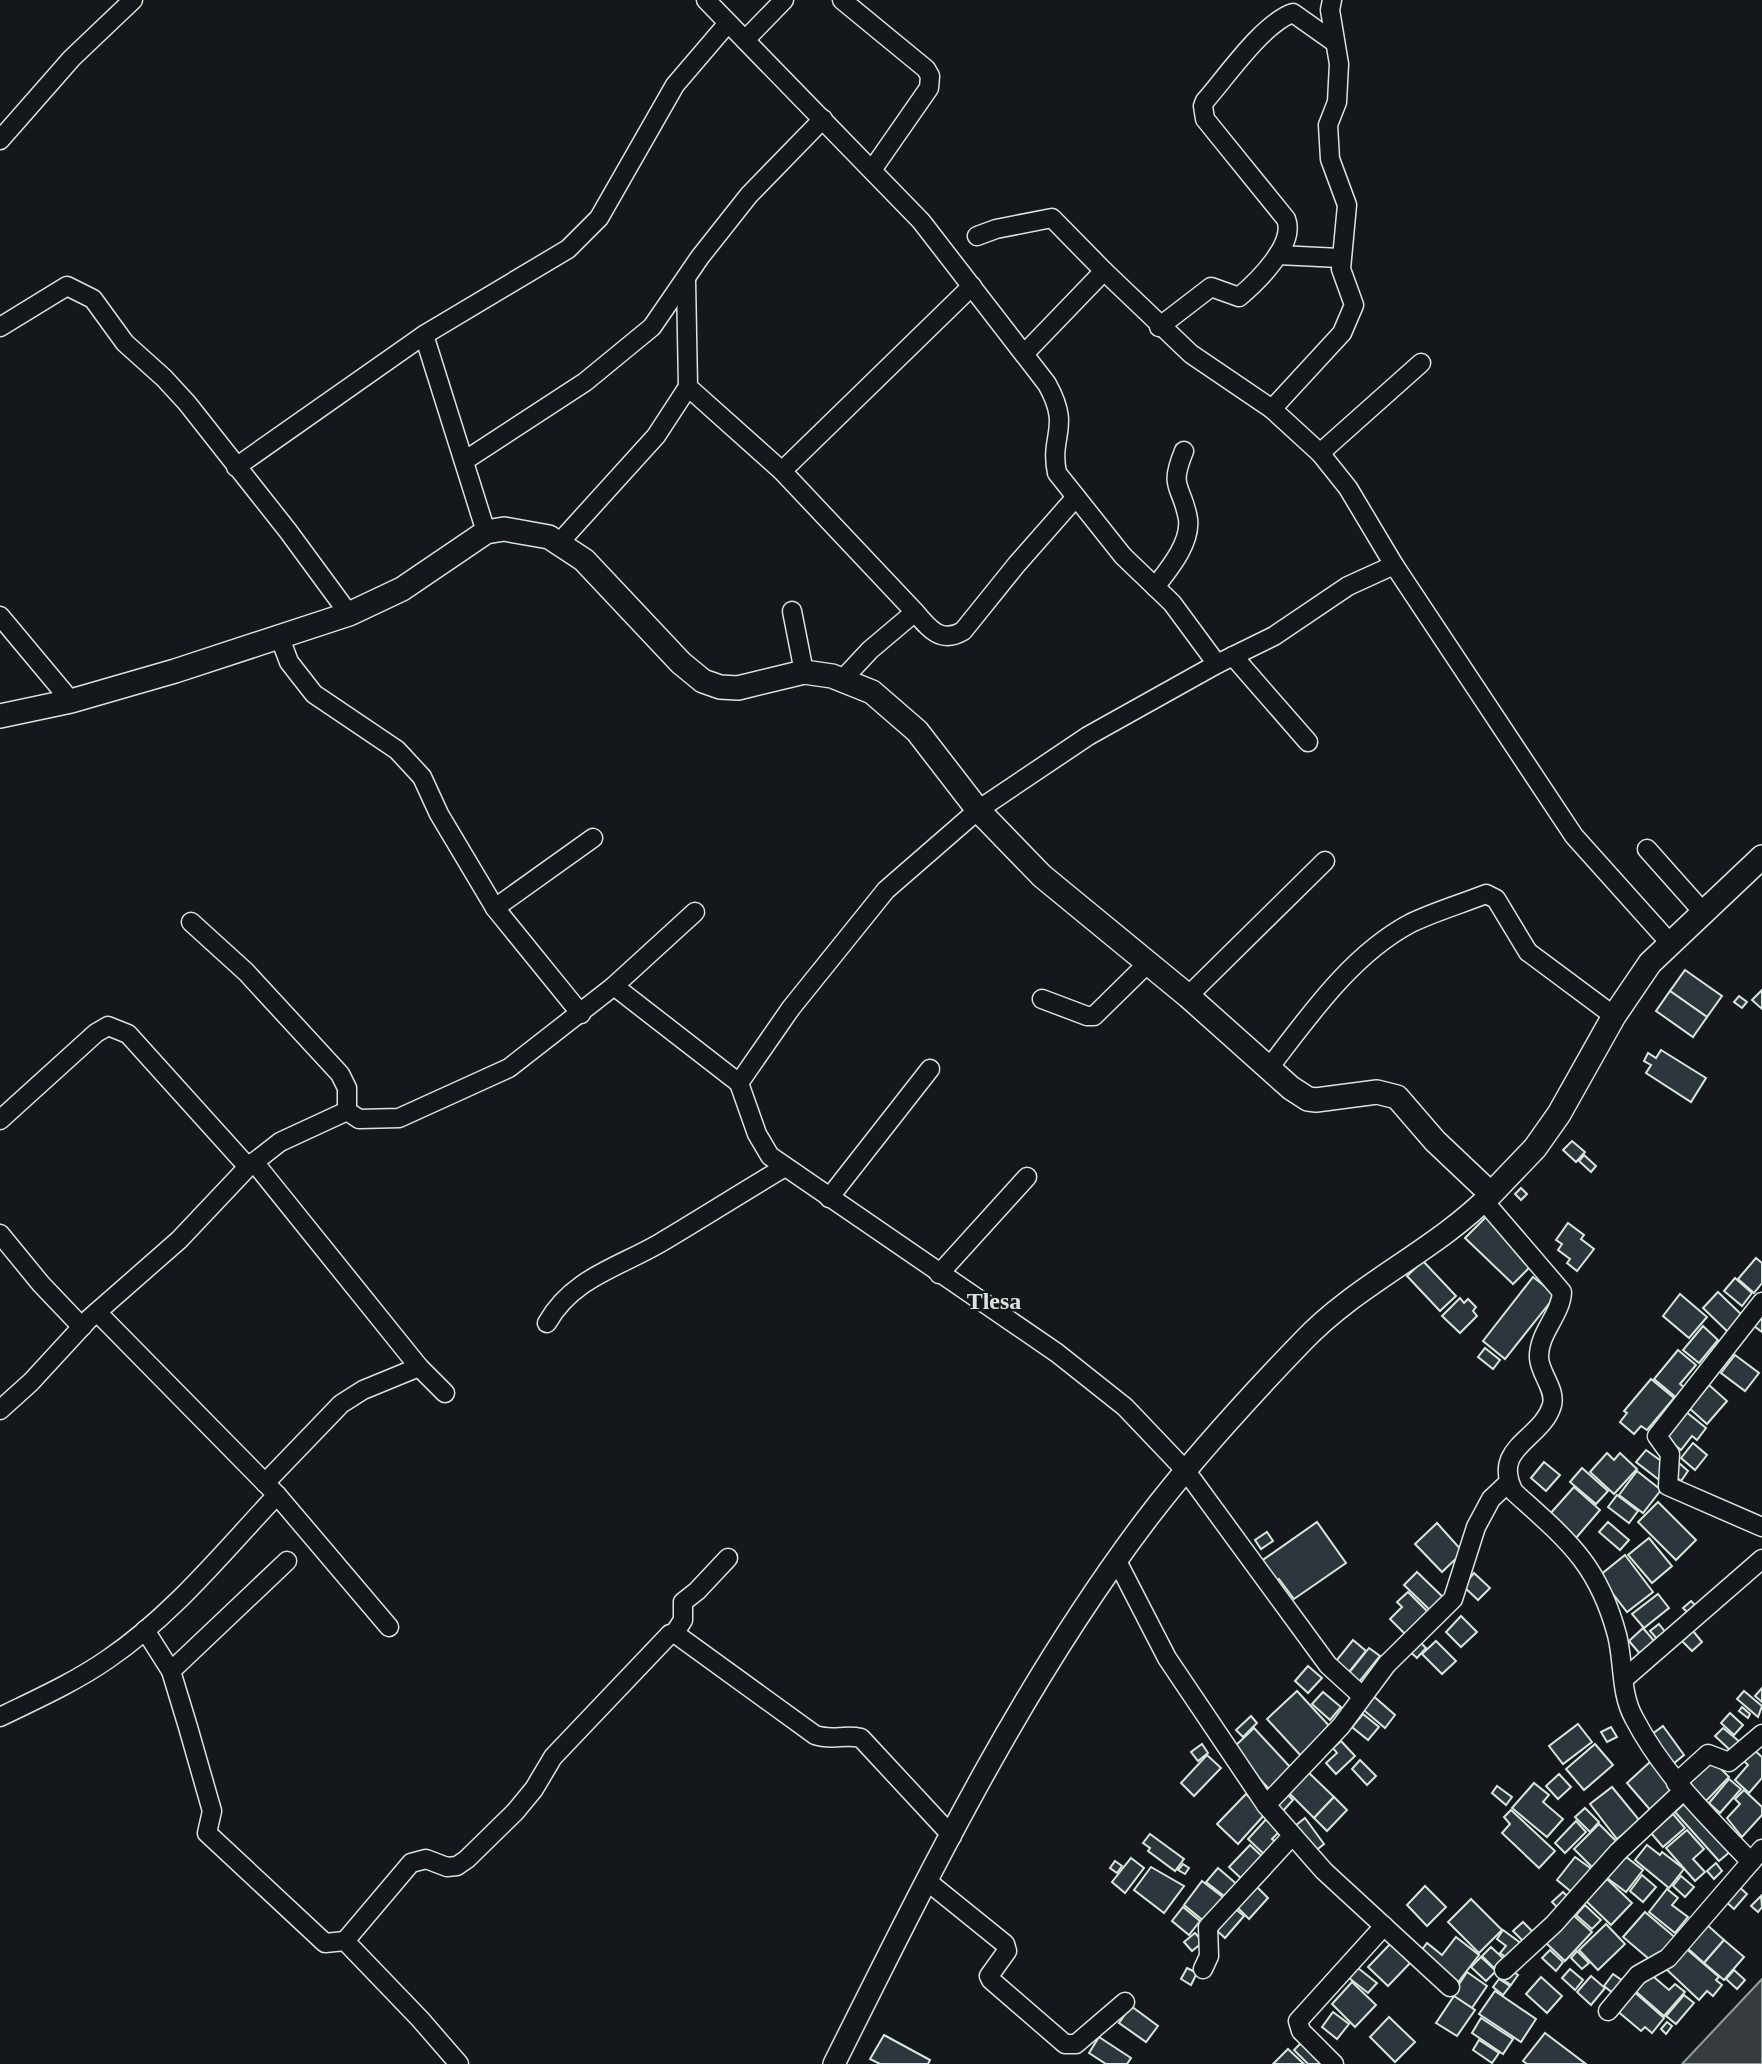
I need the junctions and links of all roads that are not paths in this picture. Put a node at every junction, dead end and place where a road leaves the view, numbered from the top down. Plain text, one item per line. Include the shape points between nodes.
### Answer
1 (133, 0) edge
2 (706, 0) edge
3 (784, 0) edge
4 (842, 0) edge
5 (1332, 0) edge
6 (728, 23) junction
7 (745, 40) junction
8 (1334, 42) junction
9 (823, 120) junction
10 (0, 140) edge
11 (872, 170) junction
12 (977, 236) dead end
13 (1278, 255) junction
14 (1340, 258) junction
15 (1104, 271) junction
16 (686, 280) junction
17 (972, 286) junction
18 (0, 327) edge
19 (1159, 327) junction
20 (424, 335) junction
21 (1024, 354) junction
22 (1421, 363) dead end
23 (688, 387) junction
24 (1272, 409) junction
25 (1184, 451) dead end
26 (1320, 453) junction
27 (464, 461) junction
28 (236, 467) junction
29 (782, 471) junction
30 (1076, 497) junction
31 (486, 532) junction
32 (559, 543) junction
33 (1394, 565) junction
34 (1156, 587) junction
35 (792, 611) dead end
36 (915, 612) junction
37 (349, 614) junction
38 (0, 616) edge
39 (280, 638) junction
40 (1225, 660) junction
41 (804, 672) junction
42 (843, 680) junction
43 (71, 701) junction
44 (0, 716) edge
45 (1308, 742) dead end
46 (978, 810) junction
47 (593, 838) dead end
48 (1647, 849) dead end
49 (1762, 858) edge
50 (1325, 861) dead end
51 (495, 908) junction
52 (695, 912) dead end
53 (1703, 912) junction
54 (191, 922) dead end
55 (1670, 943) junction
56 (1148, 963) junction
57 (614, 986) junction
58 (1188, 996) junction
59 (1042, 999) dead end
60 (581, 1014) junction
61 (1614, 1016) junction
62 (1269, 1068) junction
63 (930, 1069) dead end
64 (739, 1083) junction
65 (347, 1111) junction
66 (0, 1119) edge
67 (251, 1164) junction
68 (785, 1167) junction
69 (1027, 1177) dead end
70 (829, 1198) junction
71 (1488, 1198) junction
72 (0, 1234) edge
73 (939, 1274) junction
74 (1762, 1302) edge
75 (96, 1312) junction
76 (547, 1323) dead end
77 (82, 1327) junction
78 (419, 1367) junction
79 (444, 1393) dead end
80 (0, 1410) edge
81 (1186, 1471) junction
82 (1509, 1482) junction
83 (271, 1489) junction
84 (1762, 1527) edge
85 (728, 1558) dead end
86 (1762, 1559) edge
87 (287, 1561) dead end
88 (1118, 1561) junction
89 (389, 1627) dead end
90 (145, 1630) junction
91 (674, 1634) junction
92 (171, 1671) junction
93 (1624, 1679) junction
94 (1362, 1696) junction
95 (0, 1717) edge
96 (1762, 1734) edge
97 (1680, 1787) junction
98 (1266, 1805) junction
99 (952, 1836) junction
100 (1292, 1836) junction
101 (1757, 1855) edge
102 (927, 1881) junction
103 (1384, 1926) junction
104 (345, 1941) junction
105 (1203, 1969) dead end
106 (1504, 1970) dead end
107 (1450, 1987) dead end
108 (1125, 2002) dead end
109 (1608, 2011) dead end
110 (459, 2064) edge
111 (834, 2064) edge
112 (1334, 2064) edge

1 - 10 street via 63,68
2 - 6 street
3 - 7 street
4 - 11 street via 930,76 929,88
5 - 8 street
6 - 7 street
6 - 20 street via 675,85 599,218 568,249
7 - 9 street
8 - 13 street via 1293,13 1283,17 1203,106 1205,119 1286,219 1289,235
8 - 14 street via 1339,64 1337,102 1328,125 1330,159 1347,205
9 - 11 street
9 - 16 street via 750,195
11 - 17 street via 921,221
12 - 15 street via 1052,218
13 - 14 street
13 - 19 street via 1239,297 1211,287
14 - 24 street via 1353,313 1342,333
15 - 19 street
15 - 21 street
16 - 23 street
16 - 27 street via 652,327 585,382
17 - 21 street
17 - 29 street
18 - 28 street via 56,290 79,289 93,299 125,343 179,395
19 - 24 street
20 - 27 street
20 - 28 street
21 - 30 street via 1059,405 1057,473
22 - 26 street
23 - 29 street
23 - 32 street via 638,457
24 - 26 street
25 - 34 street via 1175,485 1188,521 1174,563
26 - 33 street via 1348,488
27 - 31 street
28 - 37 street
29 - 36 street
30 - 34 street via 1123,556
30 - 36 street via 963,631 942,637
31 - 32 main road via 504,528 526,531
31 - 37 main road via 402,589
32 - 41 main road via 584,560 681,663 704,681 738,688
33 - 40 street via 1336,592 1274,636
33 - 55 street via 1574,836
34 - 40 street
35 - 41 street
36 - 42 street
37 - 39 main road
38 - 43 street
39 - 43 main road
39 - 51 street via 289,662 314,694 397,750 422,777
40 - 45 street
40 - 46 street via 1088,736
41 - 42 main road
42 - 46 main road via 872,692 917,731
43 - 44 main road
46 - 56 main road via 1042,876
46 - 64 street via 886,890 791,1008
47 - 51 street
48 - 53 street
49 - 53 main road
50 - 58 street
51 - 60 street
52 - 57 street
53 - 55 main road
54 - 65 street via 246,972 340,1074 347,1088
55 - 61 main road via 1650,962
56 - 58 main road
56 - 59 street via 1094,1016
57 - 60 street
57 - 64 street
58 - 62 main road
60 - 65 street via 509,1068 399,1118 359,1119
61 - 62 street via 1528,952 1496,899 1486,894 1450,905 1383,940 1311,1013
61 - 71 main road via 1559,1114 1535,1148
62 - 71 main road via 1308,1100 1377,1091 1397,1097
63 - 70 street
64 - 68 street via 763,1148
65 - 67 street via 280,1142
66 - 67 street via 108,1026 128,1034
67 - 75 street via 179,1240
67 - 78 street
68 - 70 street
68 - 76 street via 582,1284 557,1305
69 - 73 street
70 - 73 street
71 - 81 street via 1305,1338
71 - 82 street via 1562,1292 1540,1344 1539,1359 1550,1387 1551,1406 1512,1454
72 - 77 street
73 - 81 street via 1096,1383
74 - 84 street via 1657,1436 1670,1454 1668,1486
75 - 77 street
75 - 83 street
77 - 80 street
78 - 79 street
78 - 83 street via 341,1404
81 - 88 street
81 - 94 street via 1328,1665
82 - 93 street via 1591,1567 1617,1635
82 - 94 street via 1492,1499 1476,1527 1453,1599 1387,1664
83 - 89 street
83 - 90 street via 198,1579
85 - 91 street via 683,1602 683,1620
86 - 93 street
87 - 92 street
88 - 98 street via 1167,1658
88 - 99 street via 1056,1651
90 - 92 street
90 - 95 street via 109,1659
91 - 99 street via 815,1735 828,1740 846,1735 861,1738
91 - 104 street via 667,1636 552,1757 534,1789 485,1843 457,1866 426,1859 411,1863
92 - 104 street via 212,1811 207,1833 325,1943
93 - 97 street via 1633,1718
94 - 98 street via 1341,1726
96 - 97 street via 1729,1762 1708,1754
97 - 101 street
97 - 106 street via 1554,1924
98 - 100 street
99 - 102 street
100 - 103 street
100 - 105 street via 1213,1919 1206,1936 1209,1956
101 - 109 street via 1668,1958 1638,1975
102 - 108 street via 1006,1944 1007,1951 990,1980 1065,2043 1076,2044
102 - 111 street
103 - 107 street
103 - 112 street via 1297,2021
104 - 110 street

